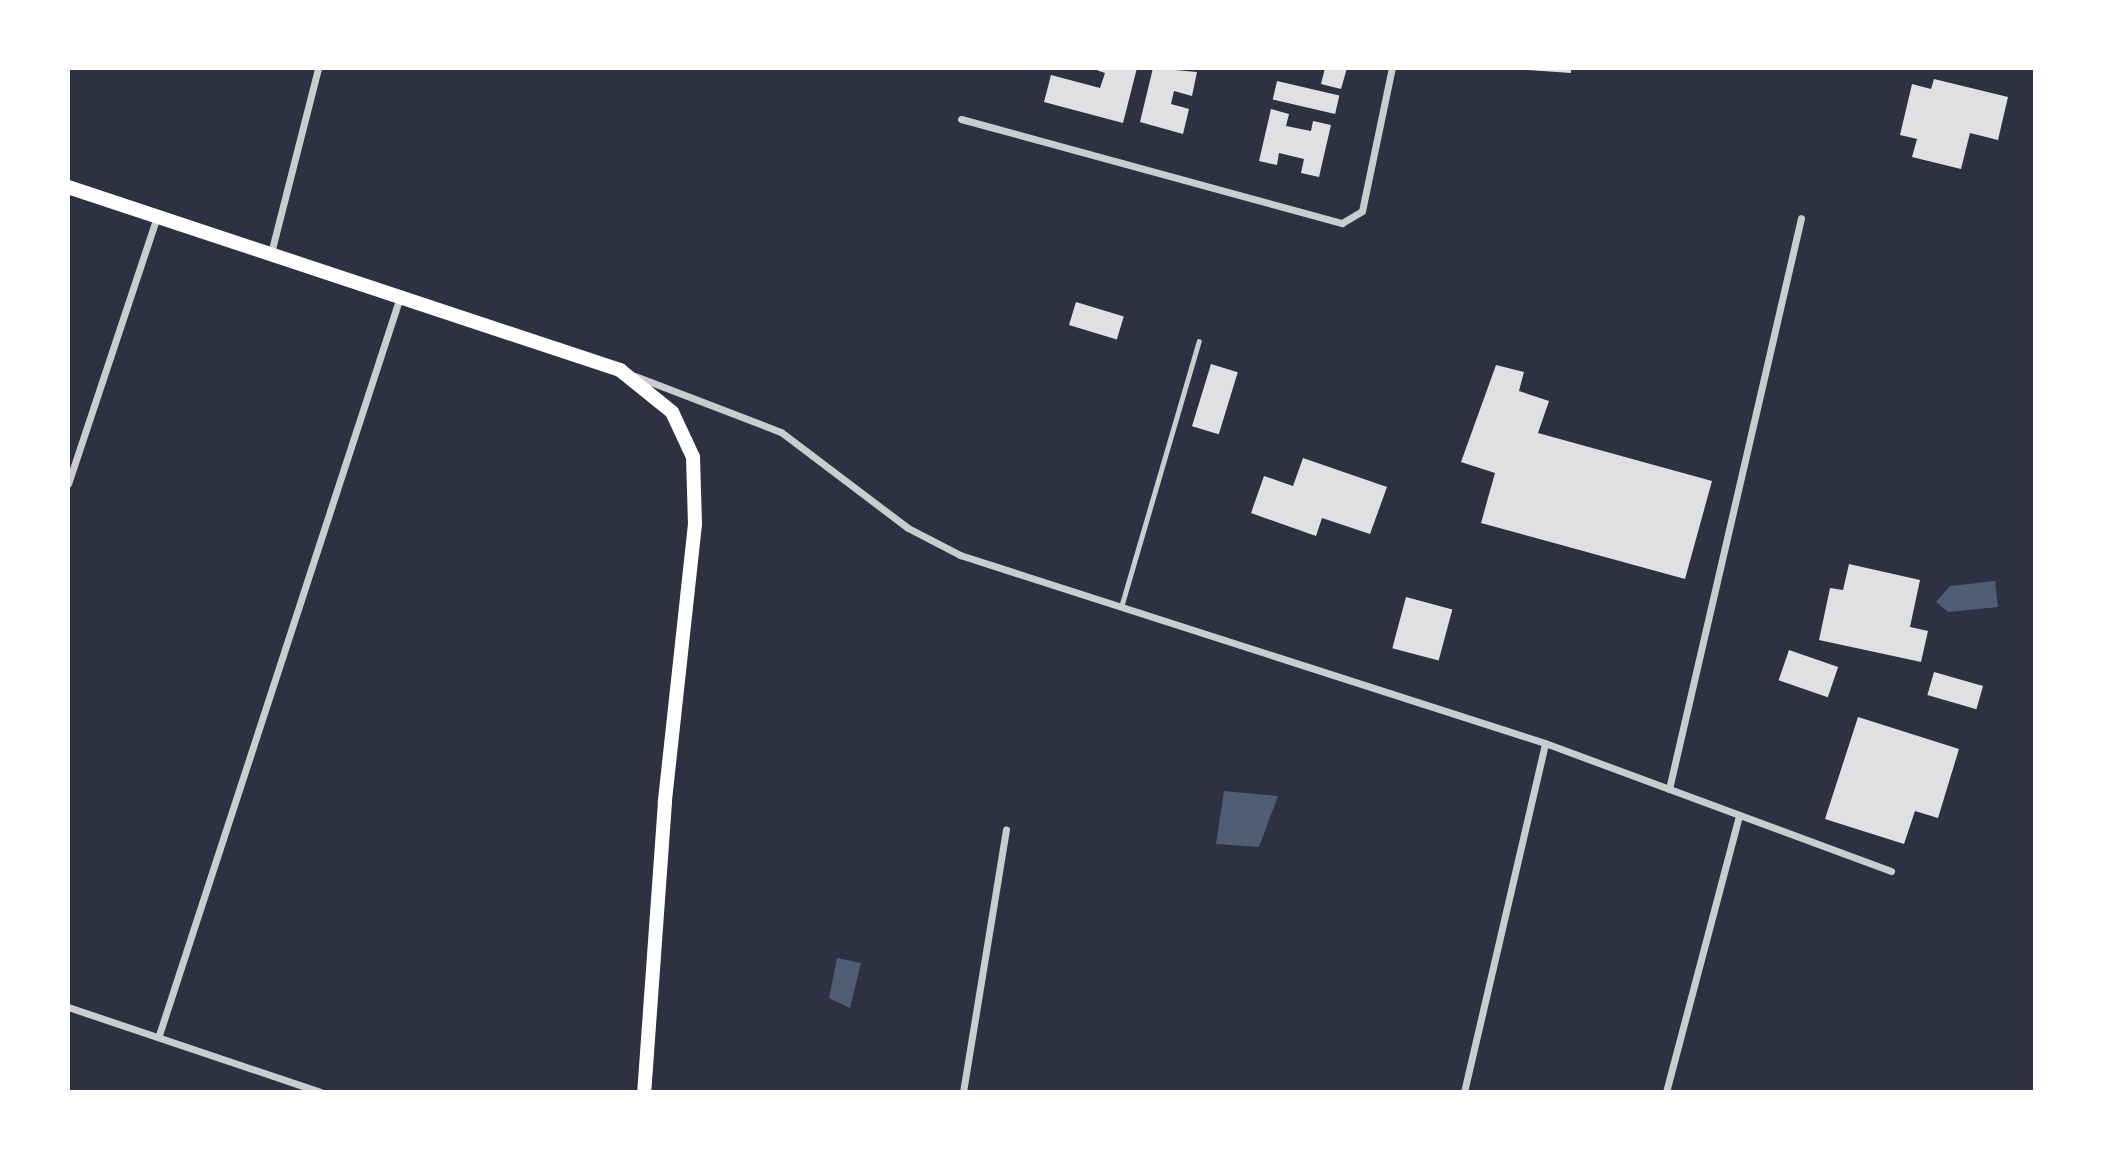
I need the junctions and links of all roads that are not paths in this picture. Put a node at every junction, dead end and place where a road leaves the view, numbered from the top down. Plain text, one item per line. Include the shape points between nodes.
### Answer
1 (318, 68) edge
2 (1392, 68) edge
3 (961, 119) dead end
4 (68, 187) edge
5 (158, 217) junction
6 (1801, 218) dead end
7 (271, 253) junction
8 (400, 297) junction
9 (1199, 341) dead end
10 (620, 370) junction
11 (68, 484) edge
12 (1121, 607) junction
13 (1545, 743) junction
14 (1669, 789) junction
15 (1739, 815) junction
16 (1006, 830) dead end
17 (1891, 871) dead end
18 (68, 1007) edge
19 (159, 1035) junction
20 (320, 1092) edge
21 (644, 1092) edge
22 (963, 1092) edge
23 (1464, 1092) edge
24 (1666, 1092) edge

1 - 7 street
2 - 3 street via 1362,211 1342,223
4 - 5 main road
5 - 7 main road
5 - 11 street
6 - 14 street
7 - 8 main road
8 - 10 main road
8 - 19 street
9 - 12 lane
10 - 12 street via 780,432 908,528 960,555
10 - 21 main road via 673,412 696,477
12 - 13 street
13 - 14 street
13 - 23 street
14 - 15 street
15 - 17 street
15 - 24 street
16 - 22 street
18 - 19 street
19 - 20 street

